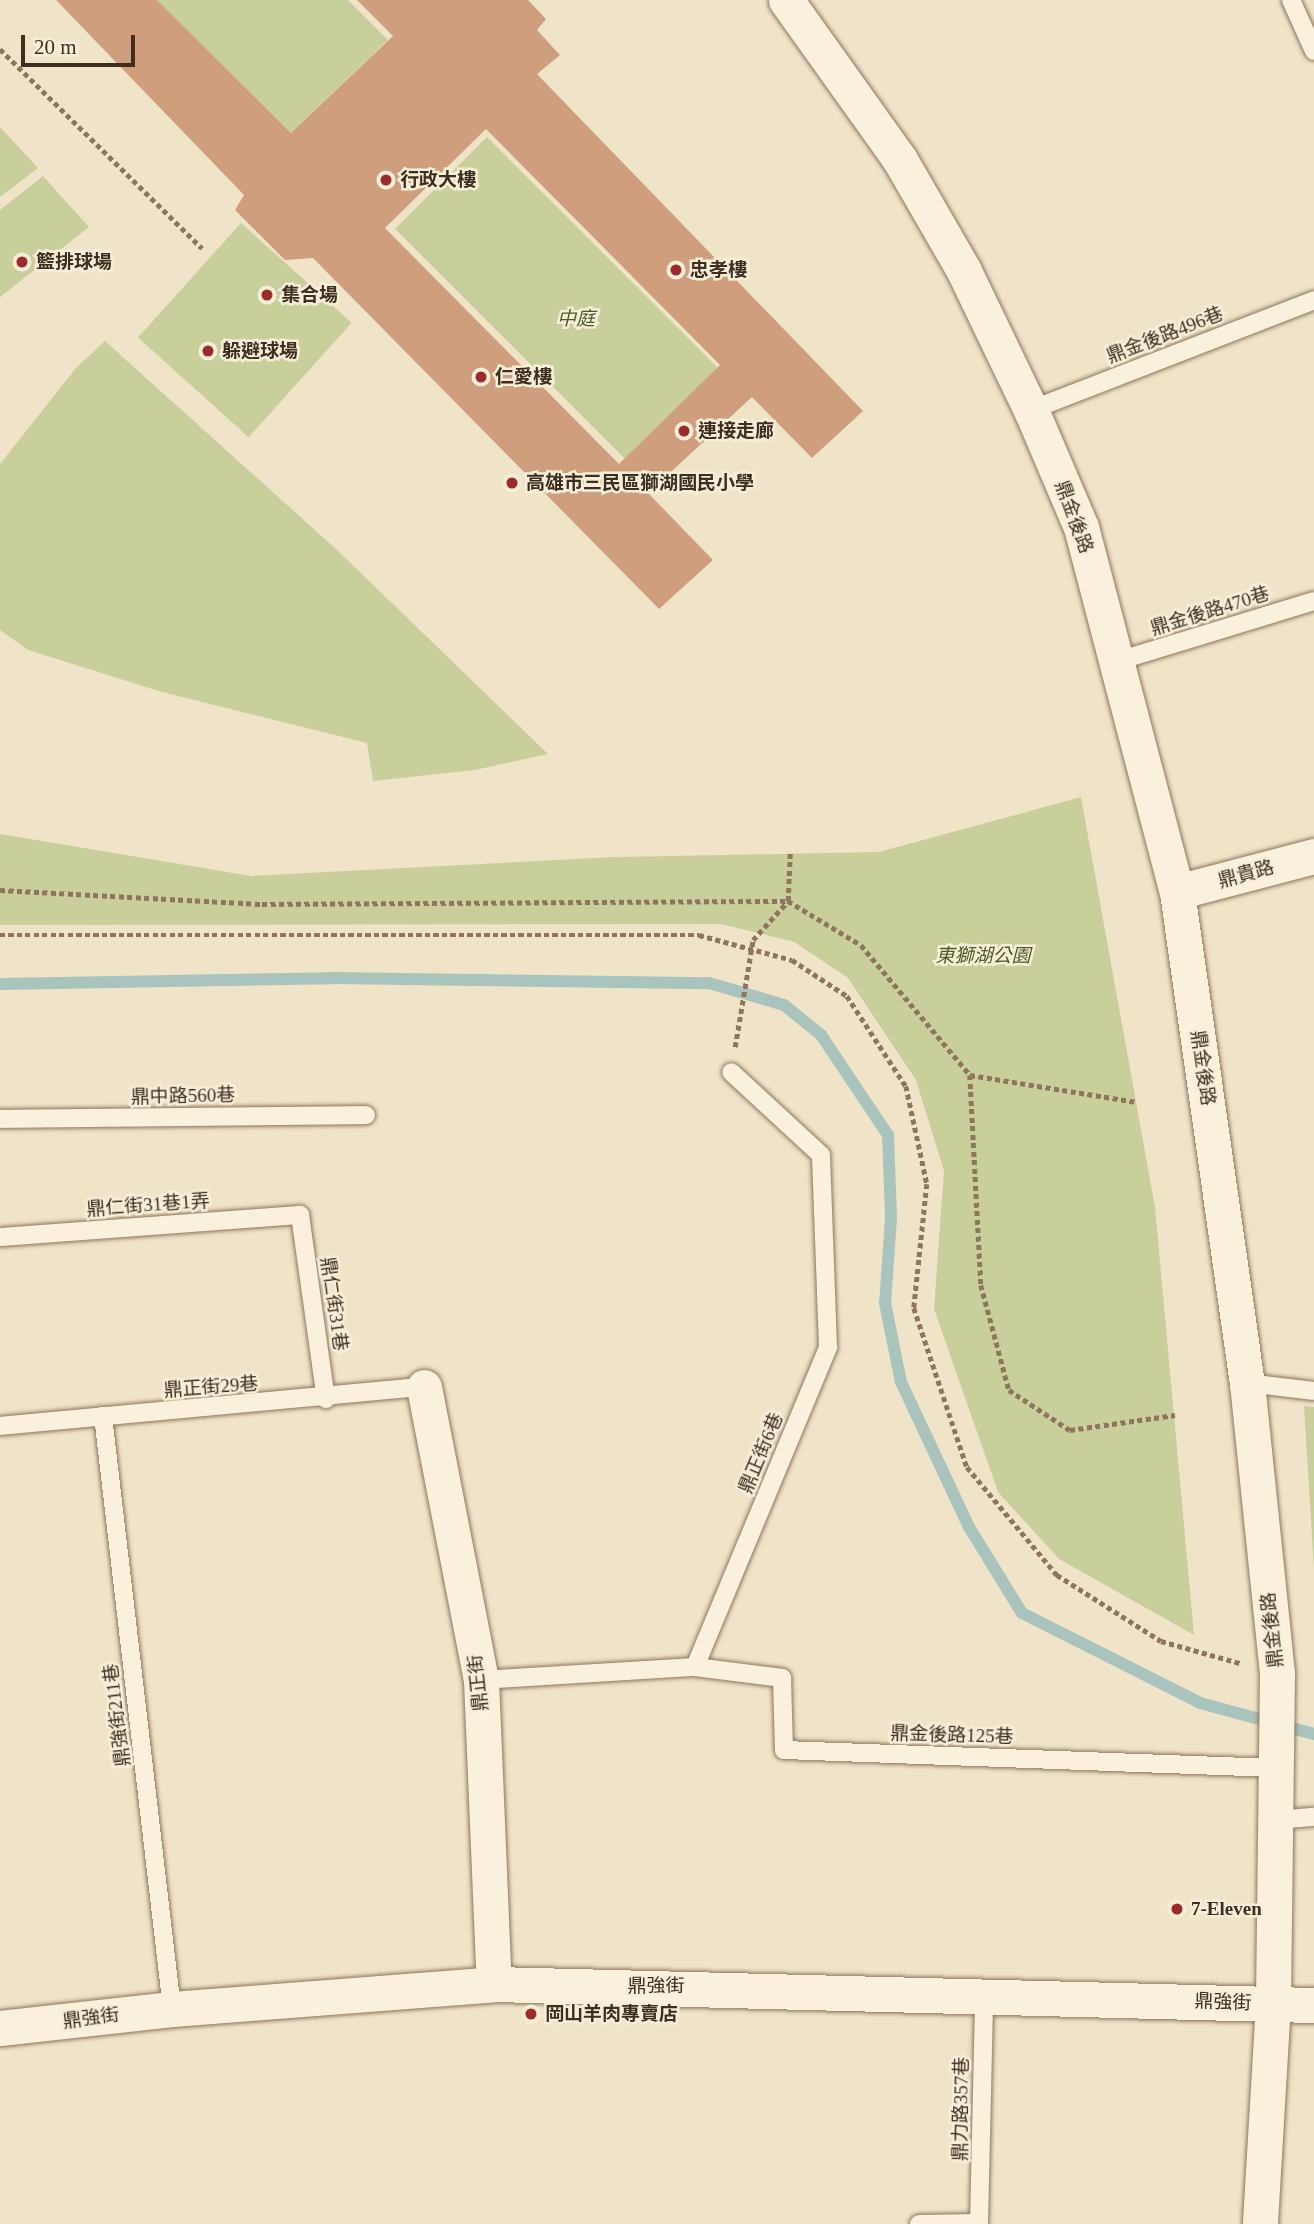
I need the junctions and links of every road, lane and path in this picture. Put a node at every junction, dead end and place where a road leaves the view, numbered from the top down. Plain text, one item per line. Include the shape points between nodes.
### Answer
1 (786, 0) edge
2 (1291, 0) edge
3 (0, 49) edge
4 (1314, 51) edge
5 (202, 248) dead end
6 (1314, 299) edge
7 (1031, 410) junction
8 (1314, 601) edge
9 (1118, 661) junction
10 (790, 853) dead end
11 (1314, 856) edge
12 (0, 890) edge
13 (1177, 892) junction
14 (788, 901) junction
15 (0, 935) edge
16 (751, 949) junction
17 (738, 1029) dead end
18 (732, 1072) dead end
19 (970, 1075) junction
20 (1137, 1102) dead end
21 (366, 1115) dead end
22 (0, 1119) edge
23 (300, 1215) joint
24 (0, 1237) edge
25 (1247, 1383) junction
26 (424, 1387) joint
27 (1314, 1391) edge
28 (326, 1399) junction
29 (1175, 1415) dead end
30 (103, 1416) junction
31 (0, 1426) edge
32 (695, 1667) junction
33 (1277, 1673) junction
34 (481, 1680) junction
35 (1280, 1768) junction
36 (1314, 1817) edge
37 (1277, 1820) junction
38 (494, 1984) junction
39 (984, 1995) junction
40 (1273, 2003) junction
41 (1314, 2005) edge
42 (172, 2009) junction
43 (0, 2028) edge
44 (979, 2223) edge
45 (919, 2224) edge
46 (1260, 2224) edge

1 - 7 street, 鼎金後路 via 900,160 963,269
2 - 4 lane
3 - 5 path
6 - 7 lane, 鼎金後路496巷
7 - 9 street, 鼎金後路 via 1082,527
8 - 9 lane, 鼎金後路470巷
9 - 13 street, 鼎金後路
10 - 14 path
11 - 13 street, 鼎貴路
12 - 14 path via 262,904
13 - 25 street, 鼎金後路
14 - 16 path via 753,940
14 - 19 path via 861,945
15 - 16 path via 699,935
16 - 17 path
16 - 33 path via 792,960 847,996 906,1086 927,1184 914,1308 967,1467 1057,1576 1161,1641
18 - 32 lane, 鼎正街6巷 via 821,1155 828,1347
19 - 20 path
19 - 29 path via 981,1285 1009,1390 1070,1430
21 - 22 lane, 鼎中路560巷
23 - 24 lane, 鼎仁街31巷1弄
23 - 28 lane, 鼎仁街31巷
25 - 27 lane
25 - 33 street, 鼎金後路
26 - 28 lane, 鼎正街29巷
26 - 34 street, 鼎正街
28 - 30 lane, 鼎正街29巷
30 - 31 lane, 鼎正街29巷
30 - 42 lane, 鼎強街211巷
32 - 34 lane
32 - 35 lane, 鼎金後路125巷 via 782,1678 784,1750
33 - 35 street, 鼎金後路
34 - 38 street, 鼎正街
35 - 37 street, 鼎金後路
36 - 37 lane
37 - 40 street, 鼎金後路
38 - 39 street, 鼎強街
38 - 42 street, 鼎強街
39 - 40 street, 鼎強街
39 - 44 lane, 鼎力路357巷
40 - 41 street, 鼎強街
40 - 46 street, 鼎金後路
42 - 43 street, 鼎強街
44 - 45 lane

